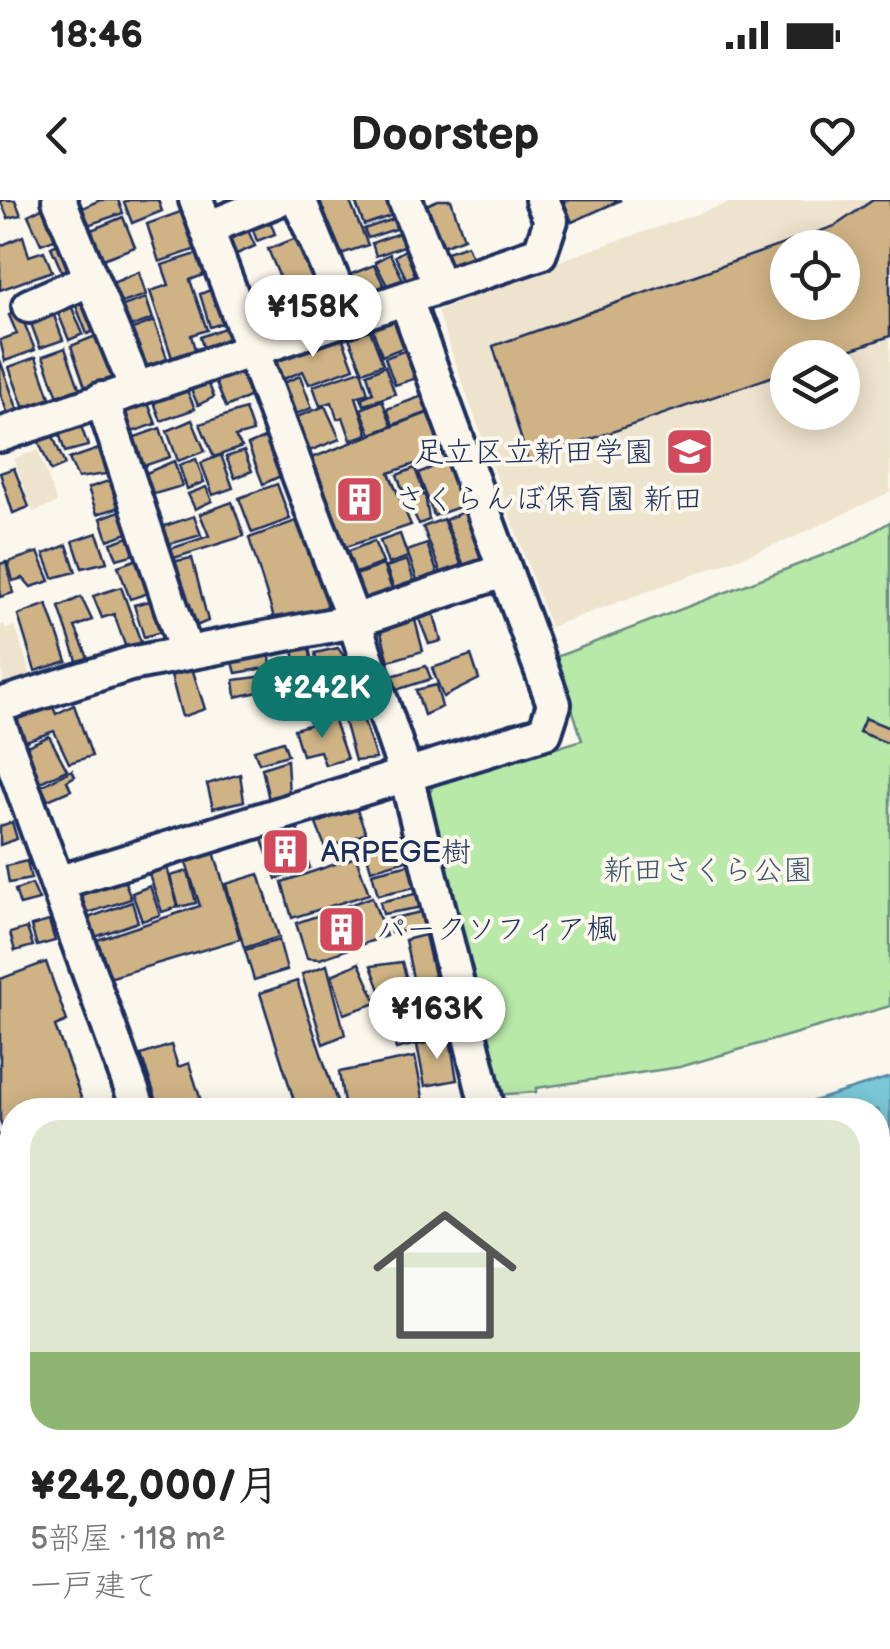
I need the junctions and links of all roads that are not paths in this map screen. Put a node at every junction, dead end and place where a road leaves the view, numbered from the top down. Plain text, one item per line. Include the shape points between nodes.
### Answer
1 (58, 200) edge
2 (277, 200) edge
3 (300, 200) edge
4 (406, 200) edge
5 (542, 200) edge
6 (202, 214) edge
7 (91, 280) junction
8 (439, 284) junction
9 (406, 300) junction
10 (29, 306) dead end
11 (349, 318) junction
12 (252, 350) junction
13 (136, 388) junction
14 (102, 400) junction
15 (0, 435) edge
16 (503, 571) junction
17 (354, 621) junction
18 (186, 652) junction
19 (0, 705) edge
20 (0, 726) edge
21 (407, 777) junction
22 (57, 883) junction
23 (135, 1098) edge
24 (485, 1098) edge

1 - 7 street
2 - 6 street
3 - 11 street
4 - 8 street
5 - 8 street via 551,220 540,253
6 - 12 street
7 - 10 street
7 - 13 street
8 - 9 street
9 - 11 street
9 - 16 street
11 - 12 street
12 - 13 street
12 - 17 street
13 - 14 street
14 - 15 street
14 - 18 street
16 - 17 street
16 - 21 street via 554,704 545,732
17 - 18 street
17 - 21 street
18 - 19 street
20 - 22 street
21 - 22 street
21 - 24 street
22 - 23 street

